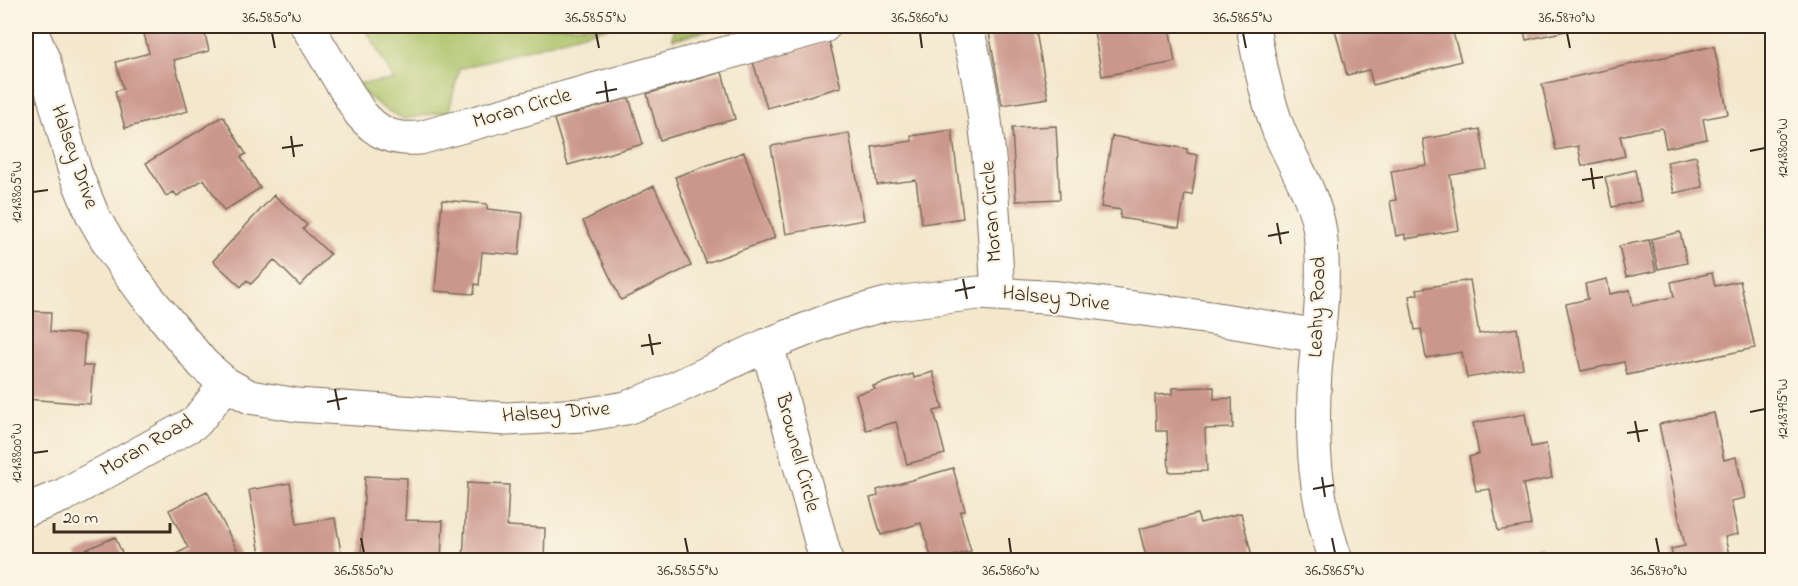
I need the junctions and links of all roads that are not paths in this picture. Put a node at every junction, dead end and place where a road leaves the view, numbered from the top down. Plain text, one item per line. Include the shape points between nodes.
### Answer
1 (29, 26) edge
2 (307, 26) edge
3 (824, 26) edge
4 (966, 26) edge
5 (1253, 26) edge
6 (998, 293) junction
7 (1319, 336) junction
8 (767, 345) junction
9 (226, 384) junction
10 (26, 510) edge
11 (826, 561) edge
12 (1336, 561) edge

1 - 9 street, Halsey Drive via 44,62 75,172 93,216 151,301 203,364
2 - 3 street, Moran Circle via 360,113 371,126 401,139 420,138
4 - 6 street, Moran Circle via 987,127
5 - 7 street, Leahy Road via 1279,131 1311,200 1319,228 1323,294
6 - 7 street, Halsey Drive via 1132,307
6 - 8 street, Halsey Drive via 887,304 835,318
7 - 12 street, Leahy Road via 1315,477
8 - 9 street, Halsey Drive via 665,393 626,408 583,416 507,419 283,404 250,397
8 - 11 street, Brownell Circle
9 - 10 street, Moran Road via 196,422 64,495

